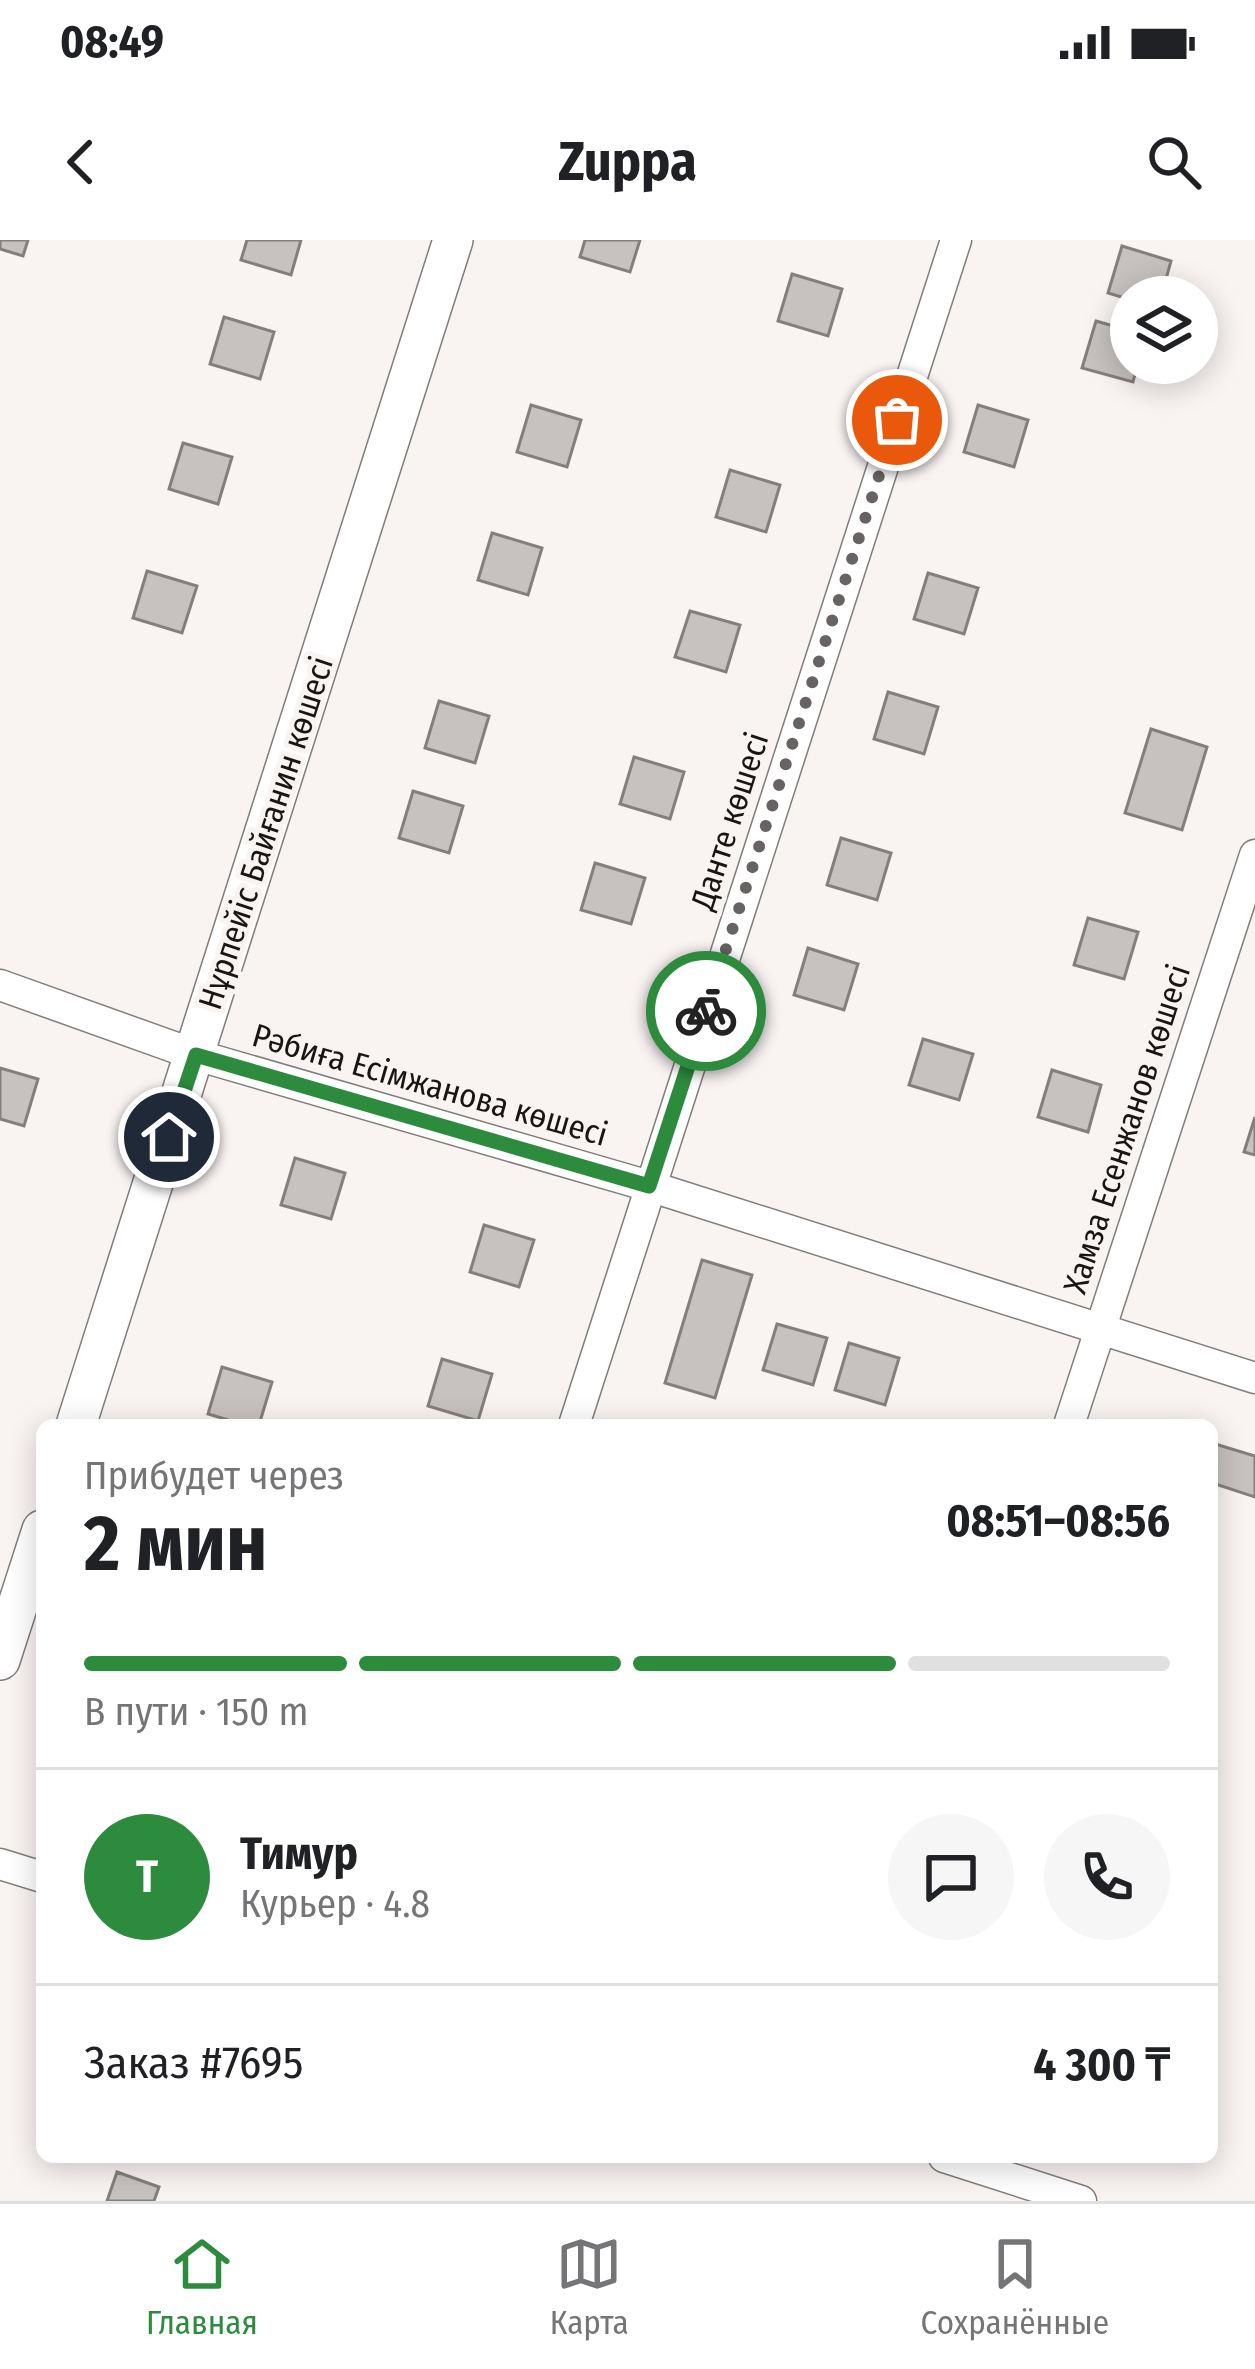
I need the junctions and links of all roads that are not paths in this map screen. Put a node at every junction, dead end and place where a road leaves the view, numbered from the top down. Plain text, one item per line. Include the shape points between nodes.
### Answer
1 (454, 240) edge
2 (956, 240) edge
3 (1255, 855) edge
4 (0, 985) edge
5 (196, 1055) junction
6 (649, 1186) junction
7 (1100, 1329) junction
8 (1255, 1378) edge
9 (78, 1419) edge
10 (576, 1419) edge
11 (1071, 1419) edge
12 (36, 1549) edge
13 (0, 1660) edge
14 (0, 1864) edge
15 (36, 1874) edge
16 (963, 2163) edge
17 (1081, 2201) edge

1 - 5 street, Нұрпейіс Байғанин көшесі
2 - 6 street, Данте көшесі
3 - 7 street, Хамза Есенжанов көшесі
4 - 5 street, Рәбиға Есімжанова көшесі
5 - 6 street, Рәбиға Есімжанова көшесі
5 - 9 street, Нұрпейіс Байғанин көшесі
6 - 7 street, Рәбиға Есімжанова көшесі
6 - 10 street, Данте көшесі
7 - 8 street, Рәбиға Есімжанова көшесі
7 - 11 street, Хамза Есенжанов көшесі
12 - 13 street
14 - 15 street
16 - 17 street

